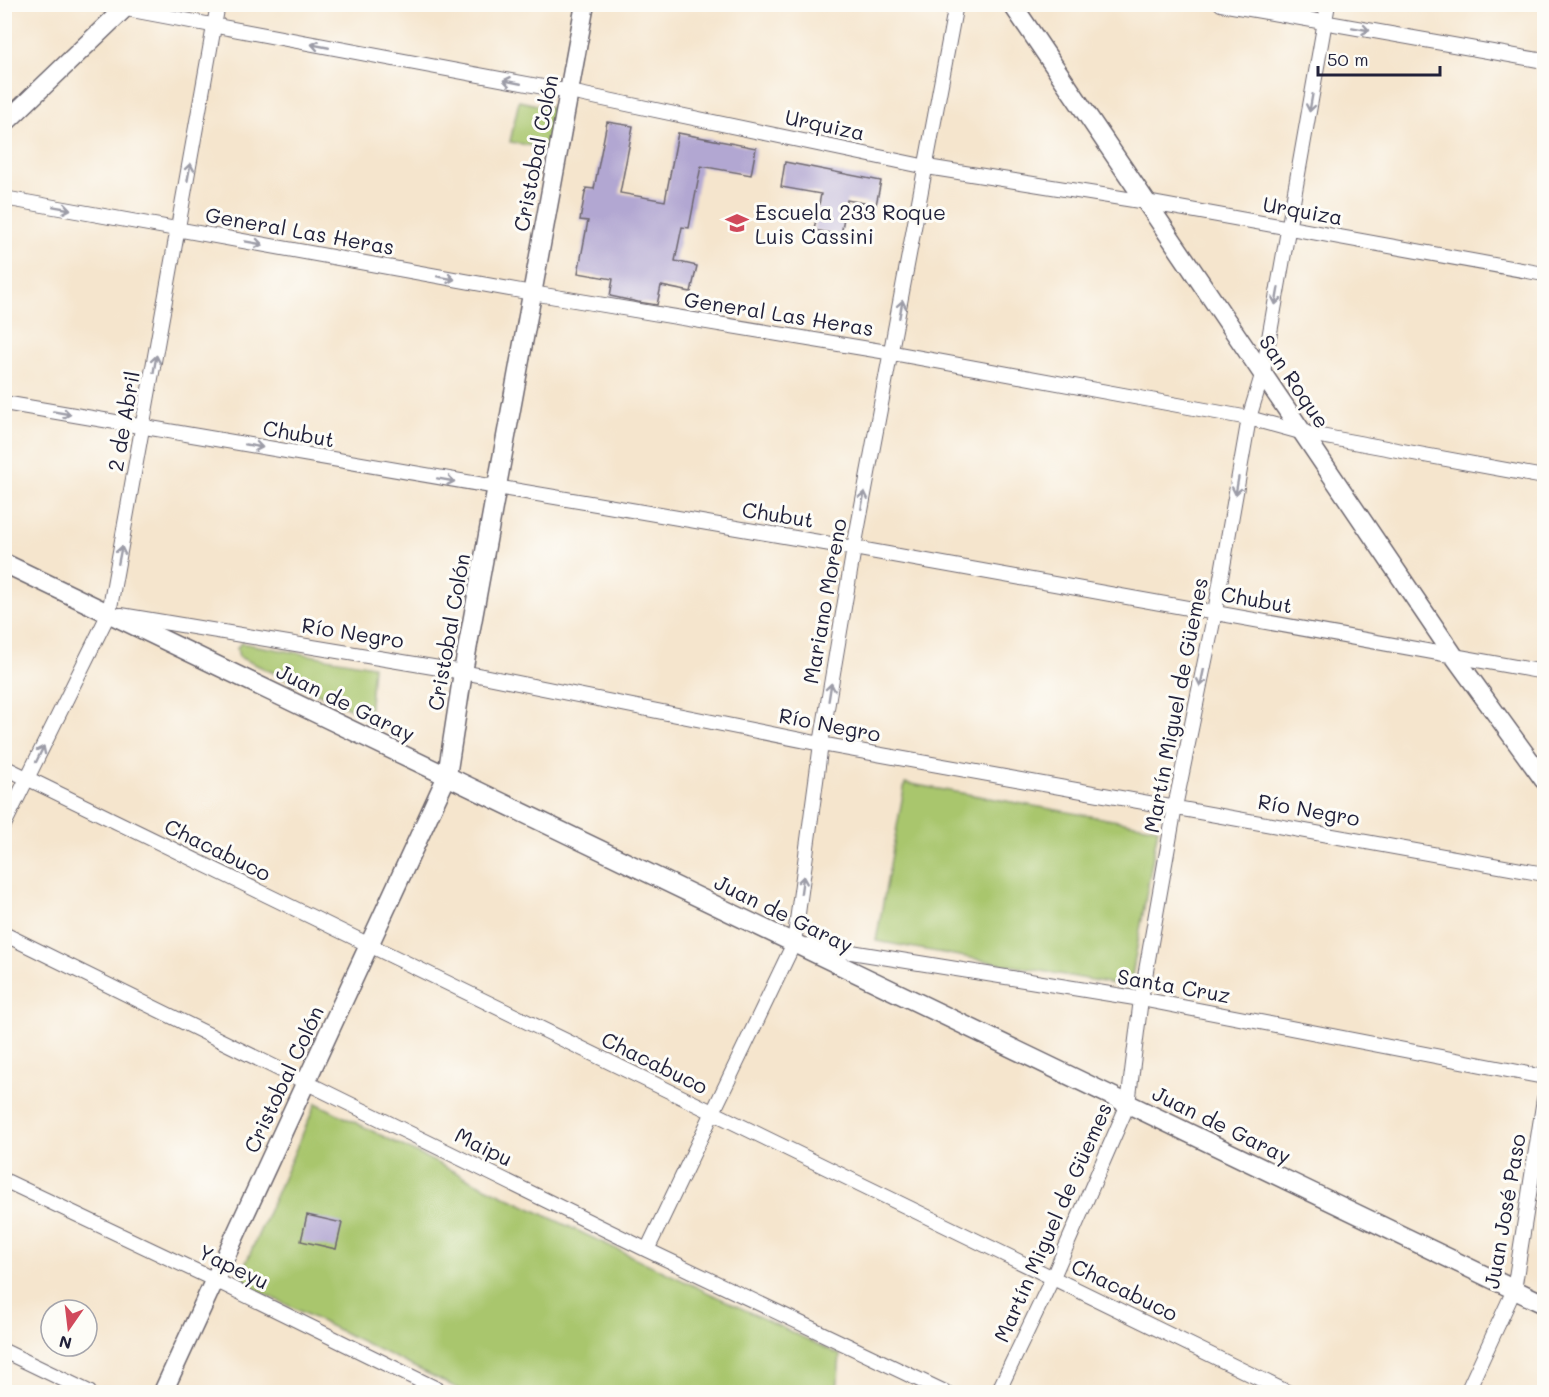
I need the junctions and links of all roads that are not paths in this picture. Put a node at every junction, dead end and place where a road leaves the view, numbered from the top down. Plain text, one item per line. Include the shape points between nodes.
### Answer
1 (100, 4) edge
2 (218, 4) edge
3 (585, 4) edge
4 (956, 4) edge
5 (1012, 4) edge
6 (1221, 4) edge
7 (1328, 4) edge
8 (127, 7) edge
9 (1325, 23) junction
10 (214, 26) junction
11 (1545, 61) edge
12 (570, 92) junction
13 (4, 124) edge
14 (927, 167) junction
15 (4, 198) edge
16 (1146, 202) junction
17 (179, 229) junction
18 (1289, 230) junction
19 (1545, 274) edge
20 (532, 293) junction
21 (893, 353) junction
22 (1263, 372) junction
23 (4, 403) edge
24 (1249, 418) junction
25 (143, 427) junction
26 (1304, 433) junction
27 (1545, 477) edge
28 (497, 489) junction
29 (854, 548) junction
30 (4, 563) edge
31 (1215, 612) junction
32 (109, 613) junction
33 (1454, 656) junction
34 (463, 672) junction
35 (1545, 672) edge
36 (821, 744) junction
37 (4, 767) edge
38 (447, 776) junction
39 (27, 778) junction
40 (1545, 780) edge
41 (1175, 807) junction
42 (4, 825) edge
43 (1545, 874) edge
44 (4, 934) edge
45 (794, 943) junction
46 (369, 947) junction
47 (1141, 999) junction
48 (1545, 1077) edge
49 (307, 1082) junction
50 (1545, 1100) edge
51 (1128, 1104) junction
52 (712, 1113) junction
53 (4, 1180) edge
54 (647, 1250) junction
55 (1053, 1277) junction
56 (215, 1280) junction
57 (1514, 1290) junction
58 (1545, 1304) edge
59 (4, 1351) edge
60 (89, 1392) edge
61 (163, 1392) edge
62 (442, 1392) edge
63 (945, 1392) edge
64 (998, 1392) edge
65 (1287, 1392) edge
66 (1467, 1392) edge

1 - 8 street, Urquiza
2 - 10 street, 2 de Abril
3 - 12 street, Cristobal Colón
4 - 14 street, Mariano Moreno
5 - 16 street, San Roque
6 - 9 street
7 - 9 street, Martín Miguel de Güemes
8 - 10 street, Urquiza
8 - 13 street
9 -> 11 street
9 -> 18 street, Martín Miguel de Güemes
12 -> 10 street, Urquiza
17 -> 10 street, 2 de Abril
12 - 14 street, Urquiza
12 - 20 street, Cristobal Colón
14 - 16 street, Urquiza
21 -> 14 street, Mariano Moreno
15 -> 17 street, General Las Heras
16 - 18 street, Urquiza
16 - 22 street, San Roque
17 -> 20 street, General Las Heras
25 -> 17 street, 2 de Abril
18 - 19 street, Urquiza
18 -> 22 street, Martín Miguel de Güemes
20 - 21 street, General Las Heras
20 - 28 street, Cristobal Colón
21 - 24 street, General Las Heras
29 -> 21 street, Mariano Moreno
22 - 24 street, Martín Miguel de Güemes
22 - 26 street, San Roque
23 -> 25 street, Chubut
24 - 26 street, General Las Heras
24 -> 31 street, Martín Miguel de Güemes
25 -> 28 street, Chubut
32 -> 25 street, 2 de Abril
26 - 27 street, General Las Heras
26 - 33 street, San Roque
28 - 29 street, Chubut
28 - 34 street, Cristobal Colón
29 - 31 street, Chubut
36 -> 29 street, Mariano Moreno
30 - 32 street, Juan de Garay
31 - 33 street, Chubut
31 -> 41 street, Martín Miguel de Güemes
32 - 34 street, Río Negro
32 - 38 street, Juan de Garay
39 -> 32 street, 2 de Abril
33 - 35 street, Chubut
33 - 40 street, San Roque
34 - 36 street, Río Negro
34 - 38 street, Cristobal Colón
36 - 41 street, Río Negro
45 -> 36 street, Mariano Moreno
37 - 39 street, Chacabuco
38 - 45 street, Juan de Garay
38 - 46 street, Cristobal Colón
39 - 42 street, 2 de Abril
39 - 46 street, Chacabuco
41 - 43 street, Río Negro
41 - 47 street, Martín Miguel de Güemes
44 - 49 street, Maipu
45 - 47 street, Santa Cruz
45 - 51 street, Juan de Garay
45 - 52 street, Mariano Moreno
46 - 49 street, Cristobal Colón
46 - 52 street, Chacabuco
47 - 48 street, Santa Cruz
47 - 51 street, Martín Miguel de Güemes
49 - 54 street, Maipu
49 - 56 street, Cristobal Colón
50 - 57 street, Juan José Paso
51 - 55 street, Martín Miguel de Güemes
51 - 57 street, Juan de Garay
52 - 54 street, Mariano Moreno
52 - 55 street, Chacabuco
53 - 56 street, Yapeyu
54 - 63 street, Maipu
55 - 64 street, Martín Miguel de Güemes
55 - 65 street, Chacabuco
56 - 61 street, Cristobal Colón
56 - 62 street, Yapeyu
57 - 58 street, Juan de Garay
57 - 66 street, Juan José Paso
59 - 60 street

